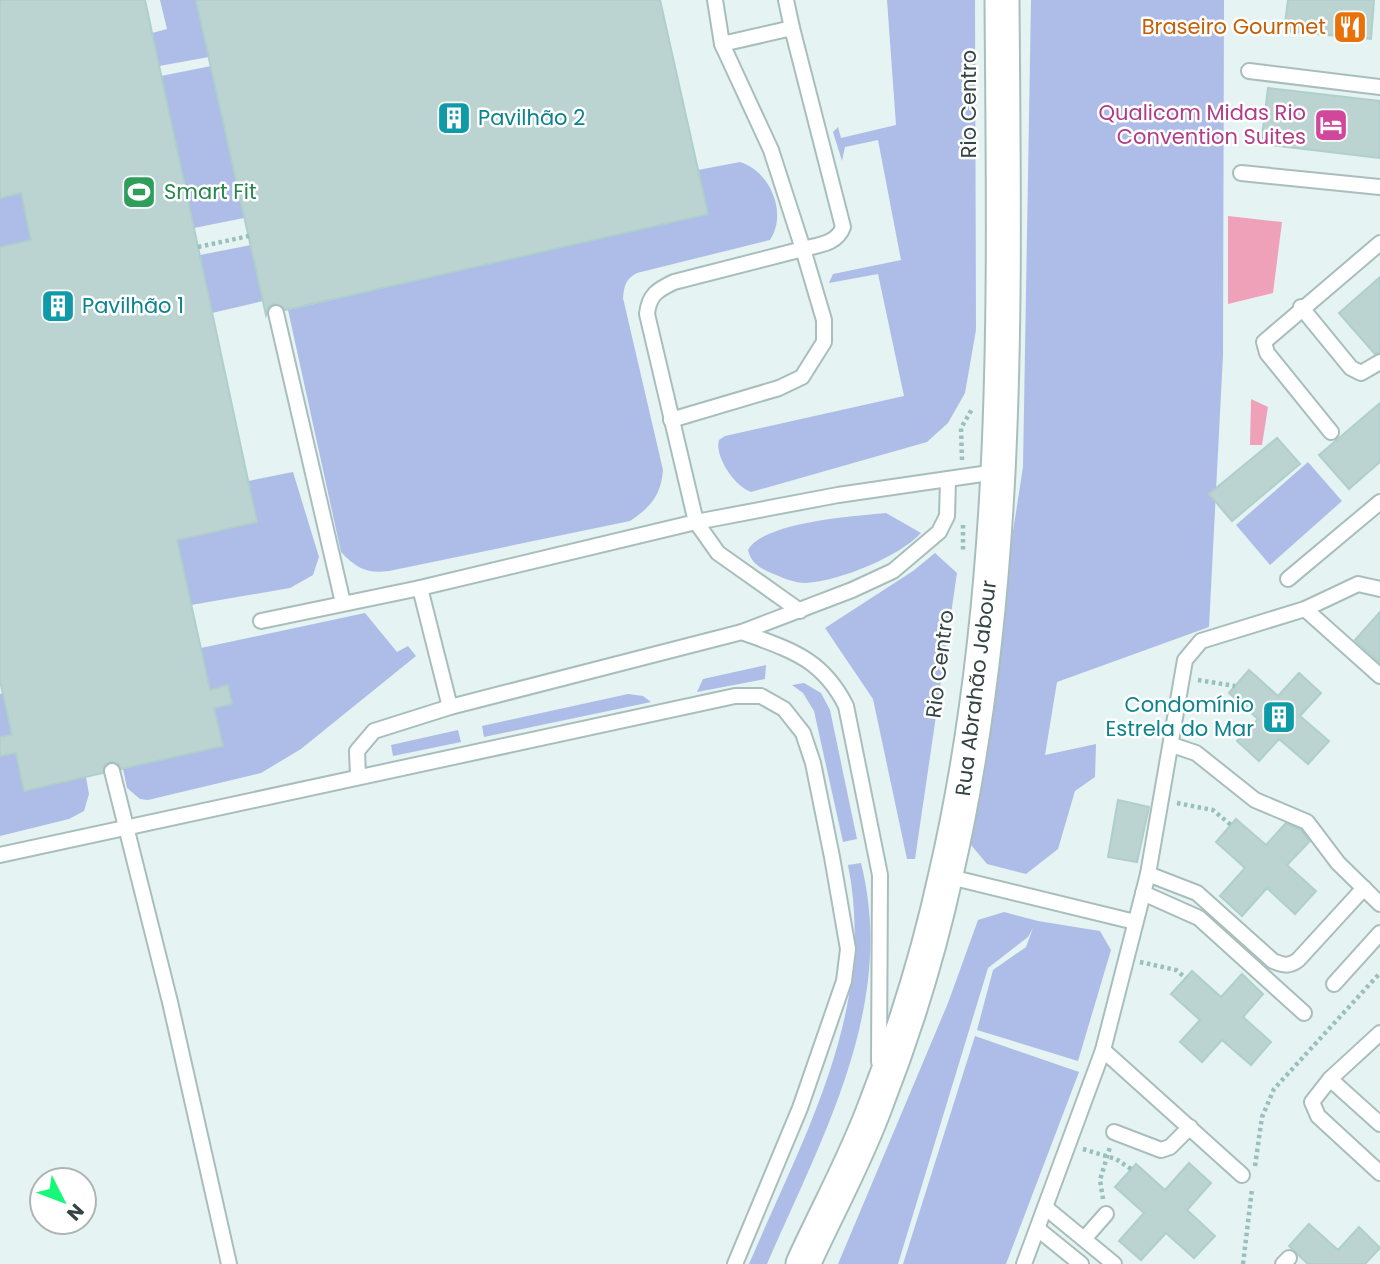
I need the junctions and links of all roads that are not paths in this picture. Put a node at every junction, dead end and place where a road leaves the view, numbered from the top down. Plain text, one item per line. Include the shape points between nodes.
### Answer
1 (715, 0) edge
2 (786, 0) edge
3 (1002, 0) edge
4 (792, 28) junction
5 (722, 44) junction
6 (1249, 71) dead end
7 (1380, 87) edge
8 (1241, 173) dead end
9 (1380, 187) edge
10 (1380, 243) edge
11 (803, 249) junction
12 (1301, 307) junction
13 (276, 313) dead end
14 (1380, 362) edge
15 (671, 420) junction
16 (1331, 432) dead end
17 (996, 472) junction
18 (956, 479) junction
19 (1380, 502) edge
20 (696, 522) junction
21 (1288, 579) dead end
22 (420, 588) junction
23 (1380, 589) edge
24 (343, 604) junction
25 (1306, 609) junction
26 (800, 611) junction
27 (261, 621) dead end
28 (742, 632) junction
29 (1380, 676) edge
30 (450, 707) junction
31 (1172, 745) junction
32 (111, 771) dead end
33 (358, 776) junction
34 (125, 827) junction
35 (0, 855) edge
36 (1148, 874) junction
37 (946, 876) junction
38 (1364, 888) junction
39 (1143, 893) junction
40 (1380, 904) edge
41 (1135, 922) junction
42 (1380, 933) edge
43 (1334, 984) dead end
44 (1304, 1013) dead end
45 (1380, 1033) edge
46 (1103, 1050) junction
47 (1330, 1079) junction
48 (876, 1106) junction
49 (1380, 1124) edge
50 (1189, 1127) junction
51 (1114, 1132) road end
52 (1380, 1173) edge
53 (1250, 1176) road end
54 (1046, 1208) junction
55 (1106, 1214) road end
56 (1039, 1230) junction
57 (1084, 1239) junction
58 (229, 1264) edge
59 (735, 1264) edge
60 (803, 1264) edge
61 (1024, 1264) edge
62 (1081, 1264) edge
63 (1114, 1264) edge

1 - 5 lane
2 - 4 lane
3 - 17 street, Rua Abrahão Jabour via 1004,316
4 - 5 lane
4 - 11 lane via 843,227 833,241
5 - 11 lane via 771,150
6 - 7 lane
8 - 9 lane
10 - 12 lane
11 - 15 lane via 824,320 824,342 802,377
11 - 15 lane via 674,282 648,300 647,314
12 - 14 lane via 1351,368 1361,373
12 - 16 lane via 1268,337 1264,348
13 - 24 lane
15 - 20 lane
17 - 18 lane
17 - 37 street, Rua Abrahão Jabour via 990,609 962,803
18 - 20 lane
18 - 26 lane via 947,516 926,545 893,571
19 - 21 lane
20 - 22 lane
20 - 26 lane via 718,553
22 - 24 lane
22 - 30 lane
23 - 25 lane via 1358,584
24 - 27 lane
25 - 29 lane
25 - 31 lane via 1201,641 1192,648 1185,660
26 - 28 lane
28 - 30 lane
28 - 48 lane via 787,648 816,665 834,682 852,727 880,875 881,1033
30 - 33 lane via 374,731 357,751
31 - 36 lane
31 - 38 lane via 1196,753 1255,800 1307,822
32 - 34 lane
33 - 34 lane
33 - 59 lane via 735,696 761,696 784,709 803,733 844,918 848,949 844,981 800,1108
34 - 35 lane
34 - 58 lane
36 - 38 lane via 1197,892 1283,965 1298,960
36 - 39 lane
37 - 41 lane
37 - 48 street, Rua Abrahão Jabour via 921,972
38 - 40 lane
39 - 41 lane
39 - 44 lane via 1199,918
41 - 46 lane
42 - 43 lane
45 - 47 lane
46 - 50 lane
46 - 54 lane
47 - 49 lane
47 - 52 lane via 1315,1095 1312,1109
48 - 60 street, Rua Abrahão Jabour
50 - 51 lane via 1161,1150
50 - 53 lane
54 - 56 lane
54 - 57 lane
55 - 57 lane
56 - 61 lane
56 - 62 lane
57 - 63 lane

